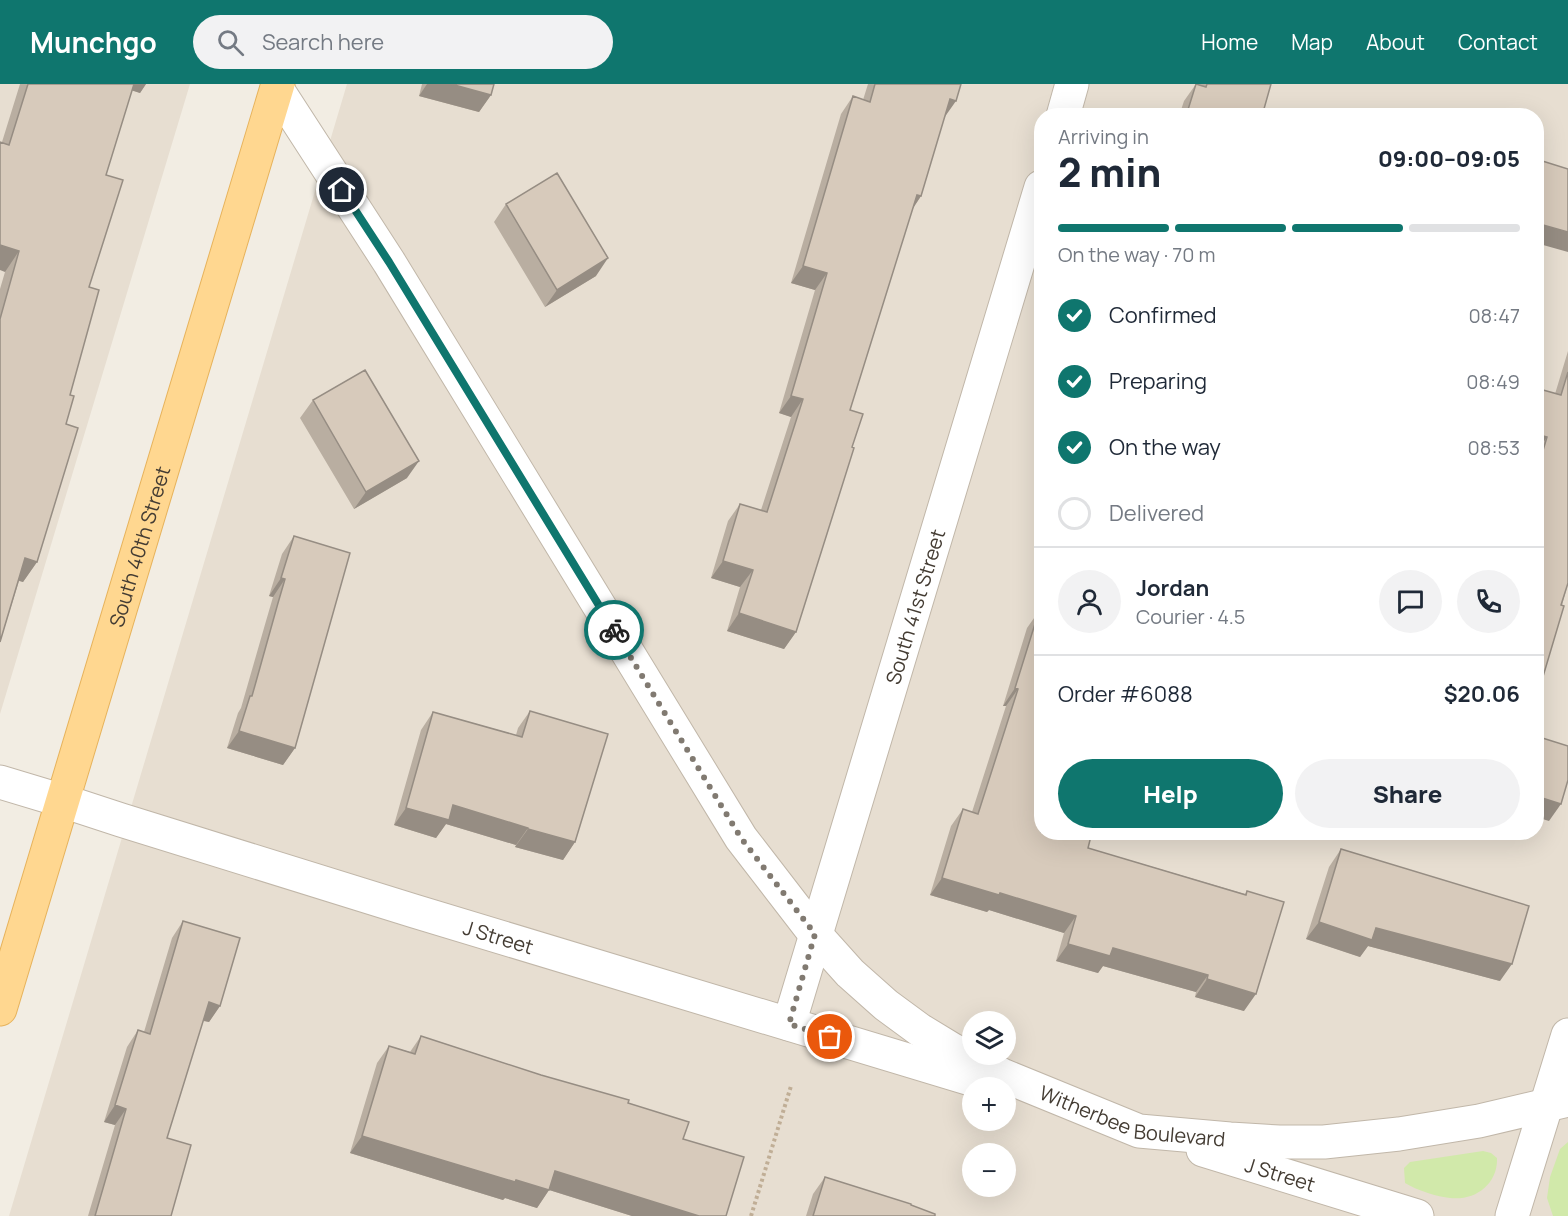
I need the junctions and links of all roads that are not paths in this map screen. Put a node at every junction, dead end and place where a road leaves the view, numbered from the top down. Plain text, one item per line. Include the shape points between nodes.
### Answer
1 (1072, 84) edge
2 (277, 86) edge
3 (1065, 108) edge
4 (1034, 210) edge
5 (0, 782) edge
6 (63, 801) junction
7 (815, 934) junction
8 (0, 1009) edge
9 (789, 1024) junction
10 (1568, 1035) edge
11 (962, 1077) edge
12 (1016, 1093) edge
13 (1558, 1103) edge
14 (1139, 1131) junction
15 (1417, 1216) edge
16 (1512, 1216) edge

1 - 3 street
2 - 6 main road, South 40th Street
2 - 7 street, Witherbee Boulevard via 741,838
4 - 7 street, South 41st Street
5 - 6 street, J Street
6 - 8 main road, South 40th Street
6 - 9 street, J Street
7 - 9 street, South 41st Street
7 - 14 street, Witherbee Boulevard via 850,973 920,1030 1002,1075
9 - 11 street, J Street
10 - 13 street
12 - 14 street, J Street
13 - 14 street, Witherbee Boulevard via 1479,1121 1324,1142
13 - 16 street
14 - 15 street, J Street

